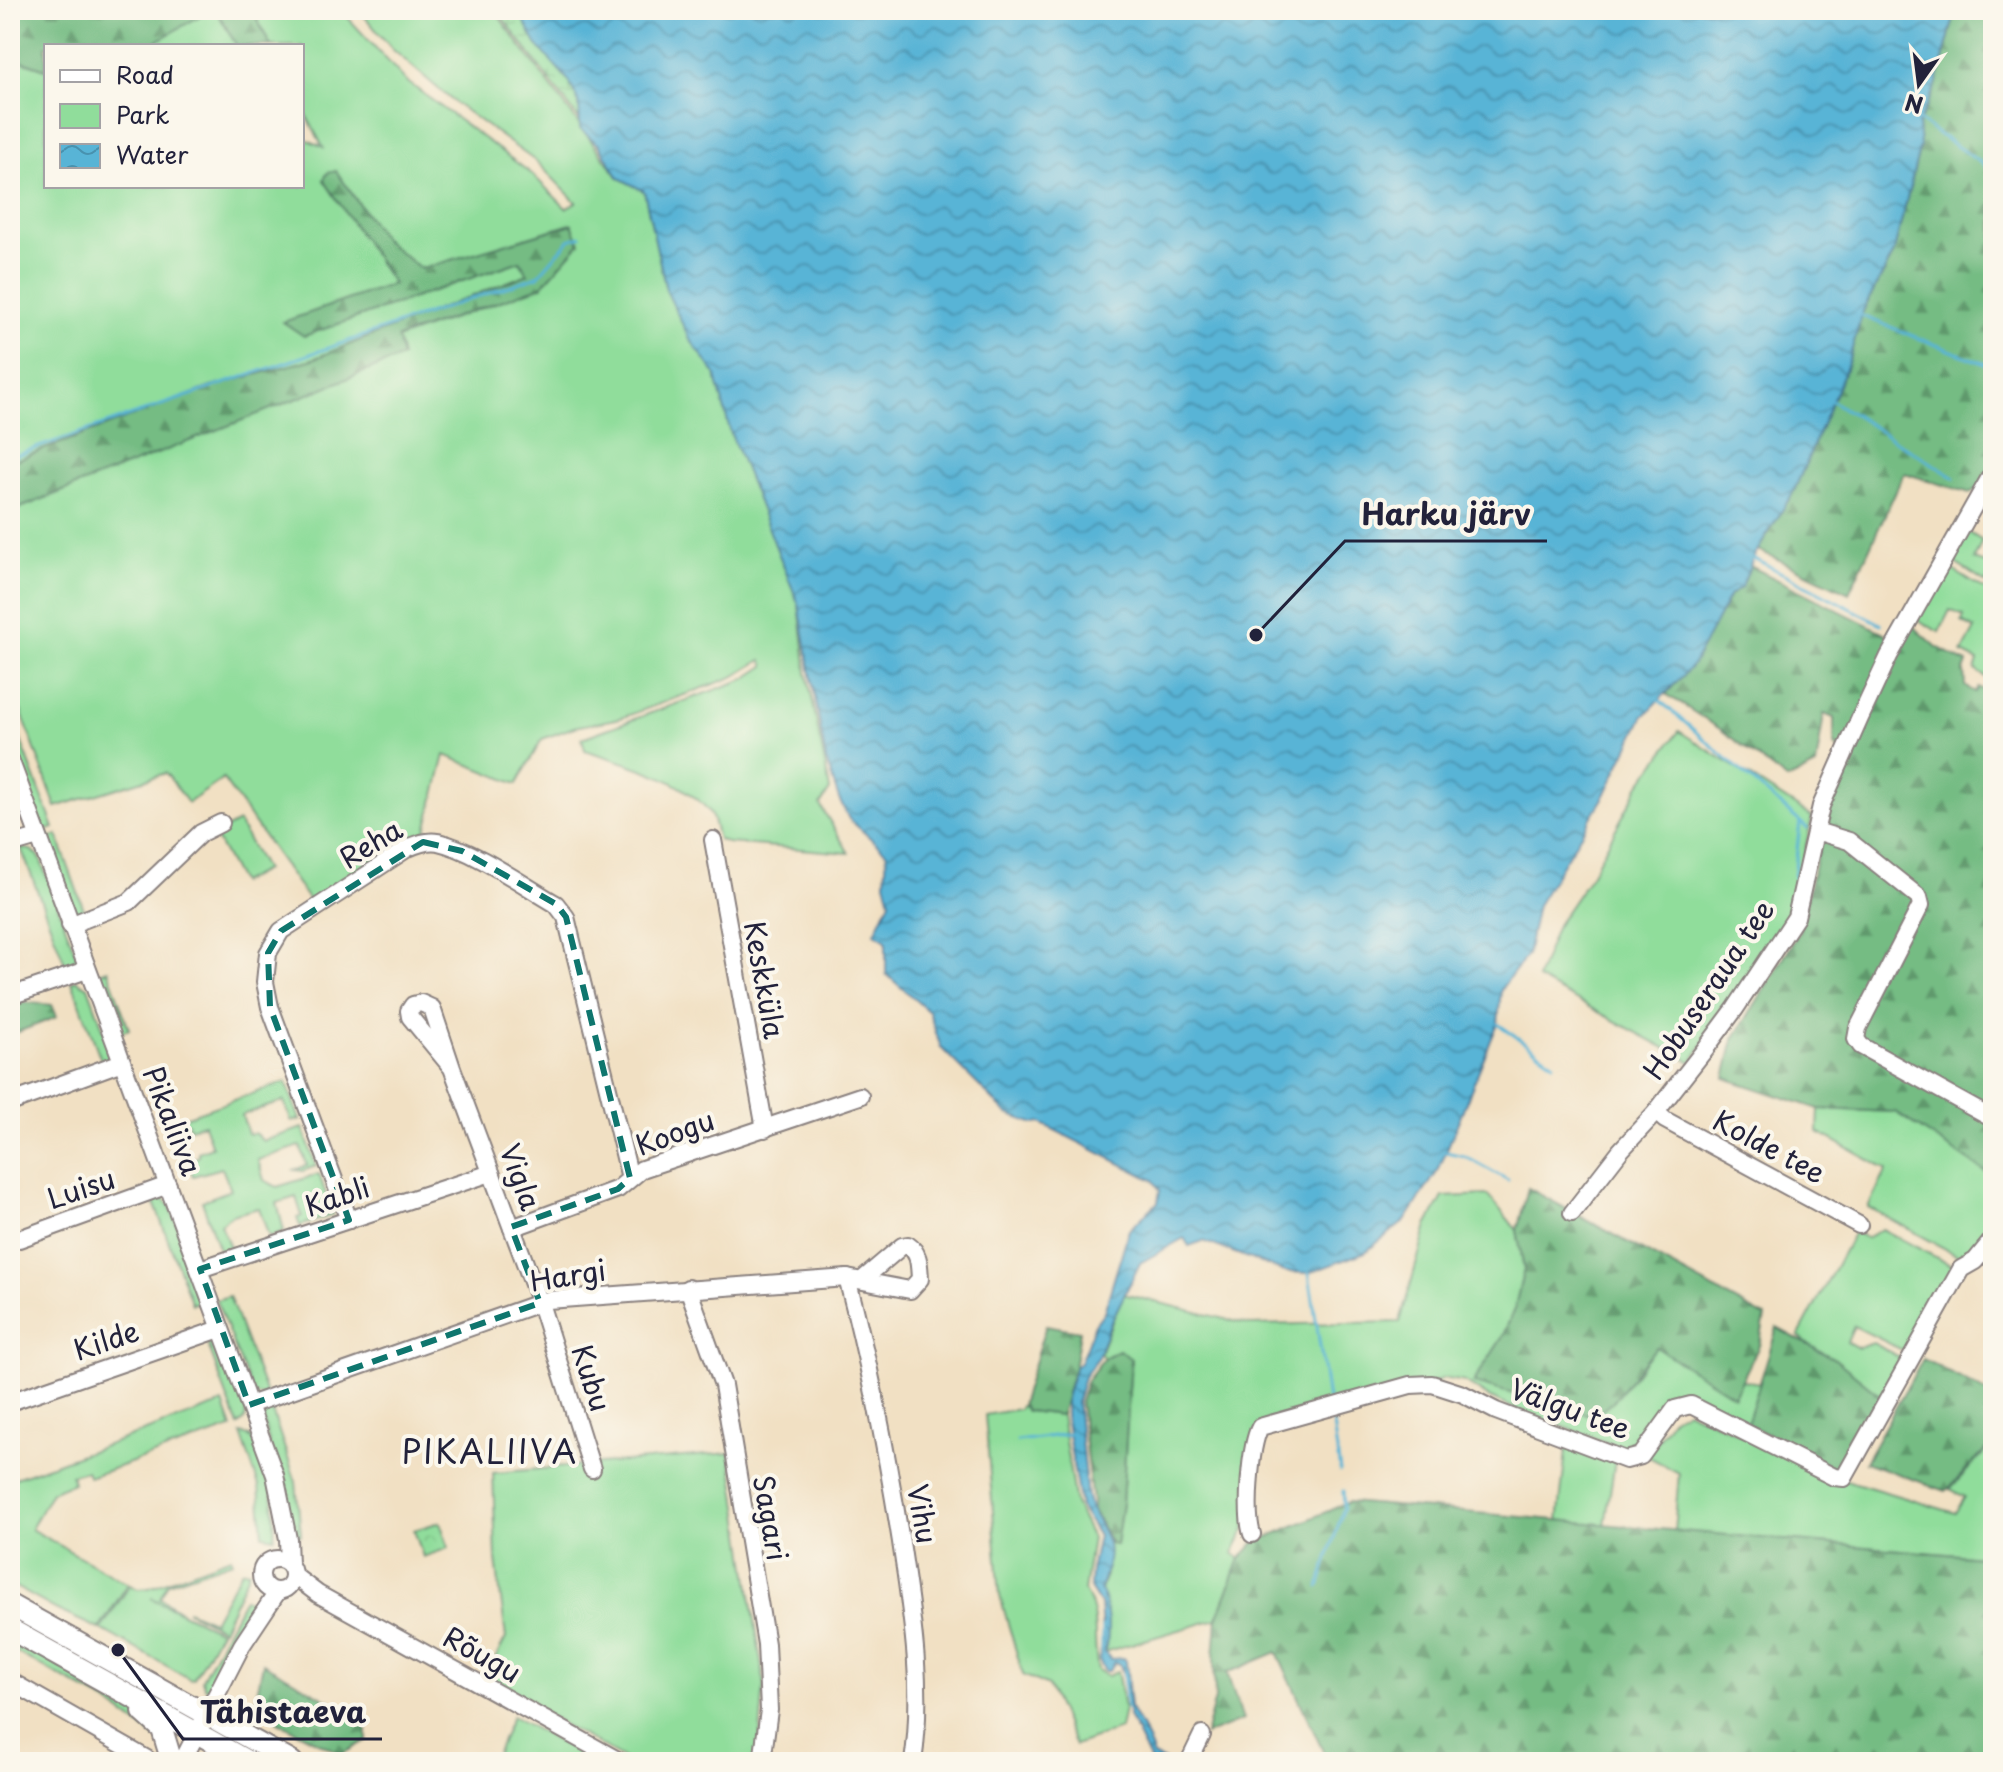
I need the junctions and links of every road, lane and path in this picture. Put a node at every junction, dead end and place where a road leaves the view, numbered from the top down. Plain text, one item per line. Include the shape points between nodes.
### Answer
1 (1993, 472) edge
2 (10, 759) edge
3 (221, 823) dead end
4 (1816, 831) junction
5 (38, 837) junction
6 (713, 840) dead end
7 (10, 845) edge
8 (70, 925) junction
9 (87, 970) junction
10 (10, 996) edge
11 (122, 1062) junction
12 (452, 1068) dead end
13 (860, 1096) dead end
14 (10, 1103) edge
15 (1656, 1112) junction
16 (1993, 1119) edge
17 (765, 1129) junction
18 (491, 1173) junction
19 (630, 1178) junction
20 (168, 1185) junction
21 (1572, 1213) dead end
22 (349, 1220) junction
23 (1859, 1225) dead end
24 (512, 1228) junction
25 (1992, 1236) edge
26 (10, 1239) edge
27 (200, 1269) junction
28 (855, 1279) joint
29 (688, 1288) junction
30 (540, 1303) junction
31 (220, 1329) junction
32 (10, 1402) edge
33 (249, 1405) junction
34 (592, 1469) dead end
35 (280, 1502) junction
36 (1252, 1534) dead end
37 (270, 1560) junction
38 (286, 1579) junction
39 (262, 1581) junction
40 (10, 1605) edge
41 (10, 1629) edge
42 (242, 1645) junction
43 (10, 1681) edge
44 (117, 1689) junction
45 (201, 1724) junction
46 (1202, 1735) dead end
47 (147, 1759) dead end
48 (172, 1762) edge
49 (182, 1762) edge
50 (249, 1762) edge
51 (292, 1762) edge
52 (621, 1762) edge
53 (762, 1762) edge
54 (913, 1762) edge
55 (1189, 1762) edge

1 - 4 street, Hobuseraua tee via 1889,656 1821,806
2 - 5 street, Pikaliiva
3 - 8 street via 201,833 129,902
4 - 15 street, Hobuseraua tee via 1796,917 1735,1009
4 - 16 street via 1849,841 1914,892 1921,905 1856,1039
5 - 7 street
5 - 8 street, Pikaliiva
6 - 17 street, Keskküla
8 - 9 street, Pikaliiva
9 - 10 street
9 - 11 street, Pikaliiva
11 - 14 street
11 - 20 street, Pikaliiva
12 - 18 street, Vigla
13 - 17 street, Koogu
15 - 21 street, Hobuseraua tee
15 - 23 street, Kolde tee
17 - 19 street, Koogu via 642,1169
18 - 22 street, Kabli
18 - 24 street, Vigla
19 - 22 street, Reha via 566,917 556,904 462,851 423,842 281,931 268,953 265,982 270,1007
19 - 24 street, Koogu via 618,1189
20 - 26 street, Luisu
20 - 27 street, Pikaliiva
22 - 27 street, Kabli
24 - 30 street, Vigla
25 - 36 street, Välgu tee via 1975,1261 1961,1269 1844,1478 1691,1405 1675,1409 1641,1456 1626,1460 1463,1394 1421,1383 1260,1427 1247,1519
27 - 31 street, Pikaliiva
28 - 29 street, Hargi
28 - 54 street, Vihu via 910,1601 918,1702
29 - 30 street, Hargi
29 - 53 street, Sagari via 723,1385 766,1644 769,1710
30 - 33 street, Hargi
30 - 34 street, Kubu
31 - 32 street, Kilde
31 - 33 street, Pikaliiva
33 - 35 street, Pikaliiva
35 - 37 street, Pikaliiva
35 - 38 street, Pikaliiva via 288,1539
37 - 38 street via 280,1559
37 - 39 street, Pikaliiva via 261,1570
38 - 39 street via 268,1588
38 - 42 street, Pikaliiva
38 - 52 street, Rõugu
39 - 42 street, Pikaliiva
40 - 45 main road
41 - 44 main road
42 - 45 street, Pikaliiva
43 - 47 street
44 - 45 main road
44 - 48 main road via 124,1701 162,1729
45 - 49 street, Pikaliiva
45 - 50 main road
45 - 51 main road
46 - 55 street

